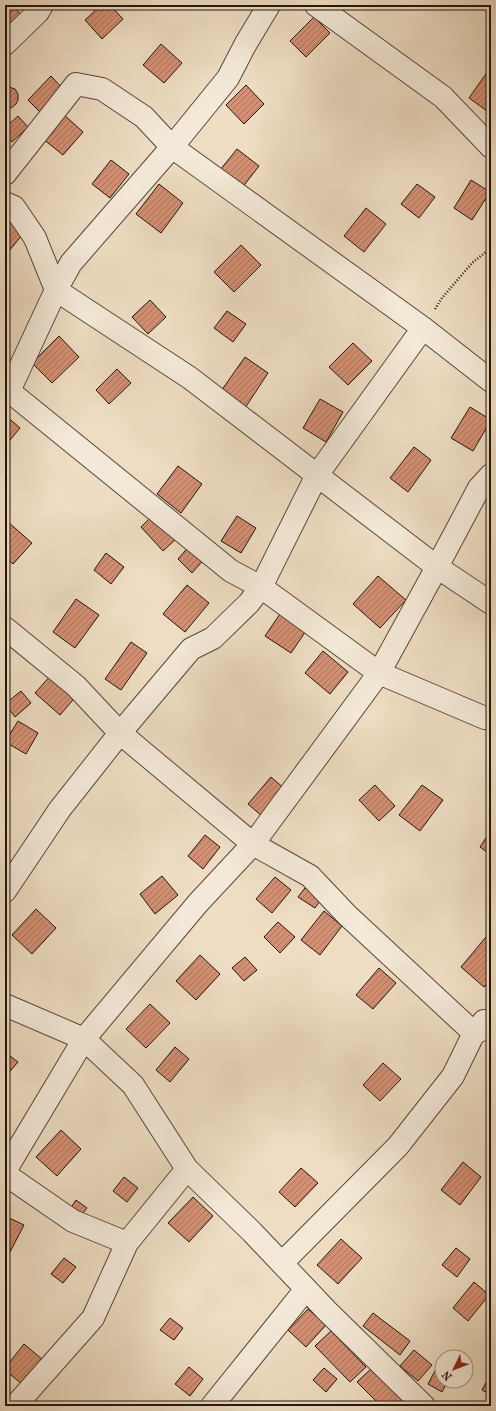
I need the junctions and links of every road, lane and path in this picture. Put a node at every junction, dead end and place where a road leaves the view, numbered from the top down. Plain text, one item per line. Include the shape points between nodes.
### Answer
1 (42, 5) edge
2 (269, 5) edge
3 (316, 5) edge
4 (5, 44) edge
5 (491, 146) edge
6 (172, 147) junction
7 (5, 174) edge
8 (5, 202) edge
9 (491, 248) edge
10 (56, 290) junction
11 (423, 328) junction
12 (491, 381) edge
13 (7, 393) edge
14 (317, 474) junction
15 (491, 475) edge
16 (438, 567) junction
17 (261, 587) junction
18 (491, 603) edge
19 (5, 628) edge
20 (379, 673) junction
21 (491, 718) edge
22 (120, 733) junction
23 (252, 844) junction
24 (5, 891) edge
25 (5, 1006) edge
26 (491, 1012) edge
27 (483, 1030) edge
28 (84, 1039) junction
29 (187, 1169) junction
30 (5, 1171) edge
31 (5, 1174) edge
32 (127, 1243) junction
33 (282, 1263) junction
34 (306, 1289) junction
35 (15, 1406) edge
36 (212, 1406) edge
37 (424, 1406) edge

1 - 4 street
2 - 6 street via 228,78
3 - 5 street via 443,96
6 - 7 street via 144,117 102,89 76,84
6 - 10 street via 71,262
6 - 11 street
8 - 10 street via 14,207 35,238
9 - 11 path via 472,263 442,298
10 - 13 street
10 - 14 street via 190,378
11 - 12 street
11 - 14 street
13 - 17 street via 231,571
14 - 16 street
14 - 17 street
15 - 16 street via 479,488
16 - 18 street
16 - 20 street
17 - 20 street
17 - 22 street via 249,603 213,638 191,649
19 - 22 street via 76,686
20 - 21 street via 485,718
20 - 23 street
22 - 23 street
22 - 24 street via 60,809
23 - 27 street via 310,876 347,915
23 - 28 street via 198,903
25 - 28 street
26 - 27 street
27 - 33 street via 453,1076 398,1146
28 - 29 street via 134,1086
28 - 30 street
29 - 32 street
29 - 33 street
31 - 32 street via 73,1221
32 - 35 street via 93,1318
33 - 34 street
34 - 36 street
34 - 37 street

